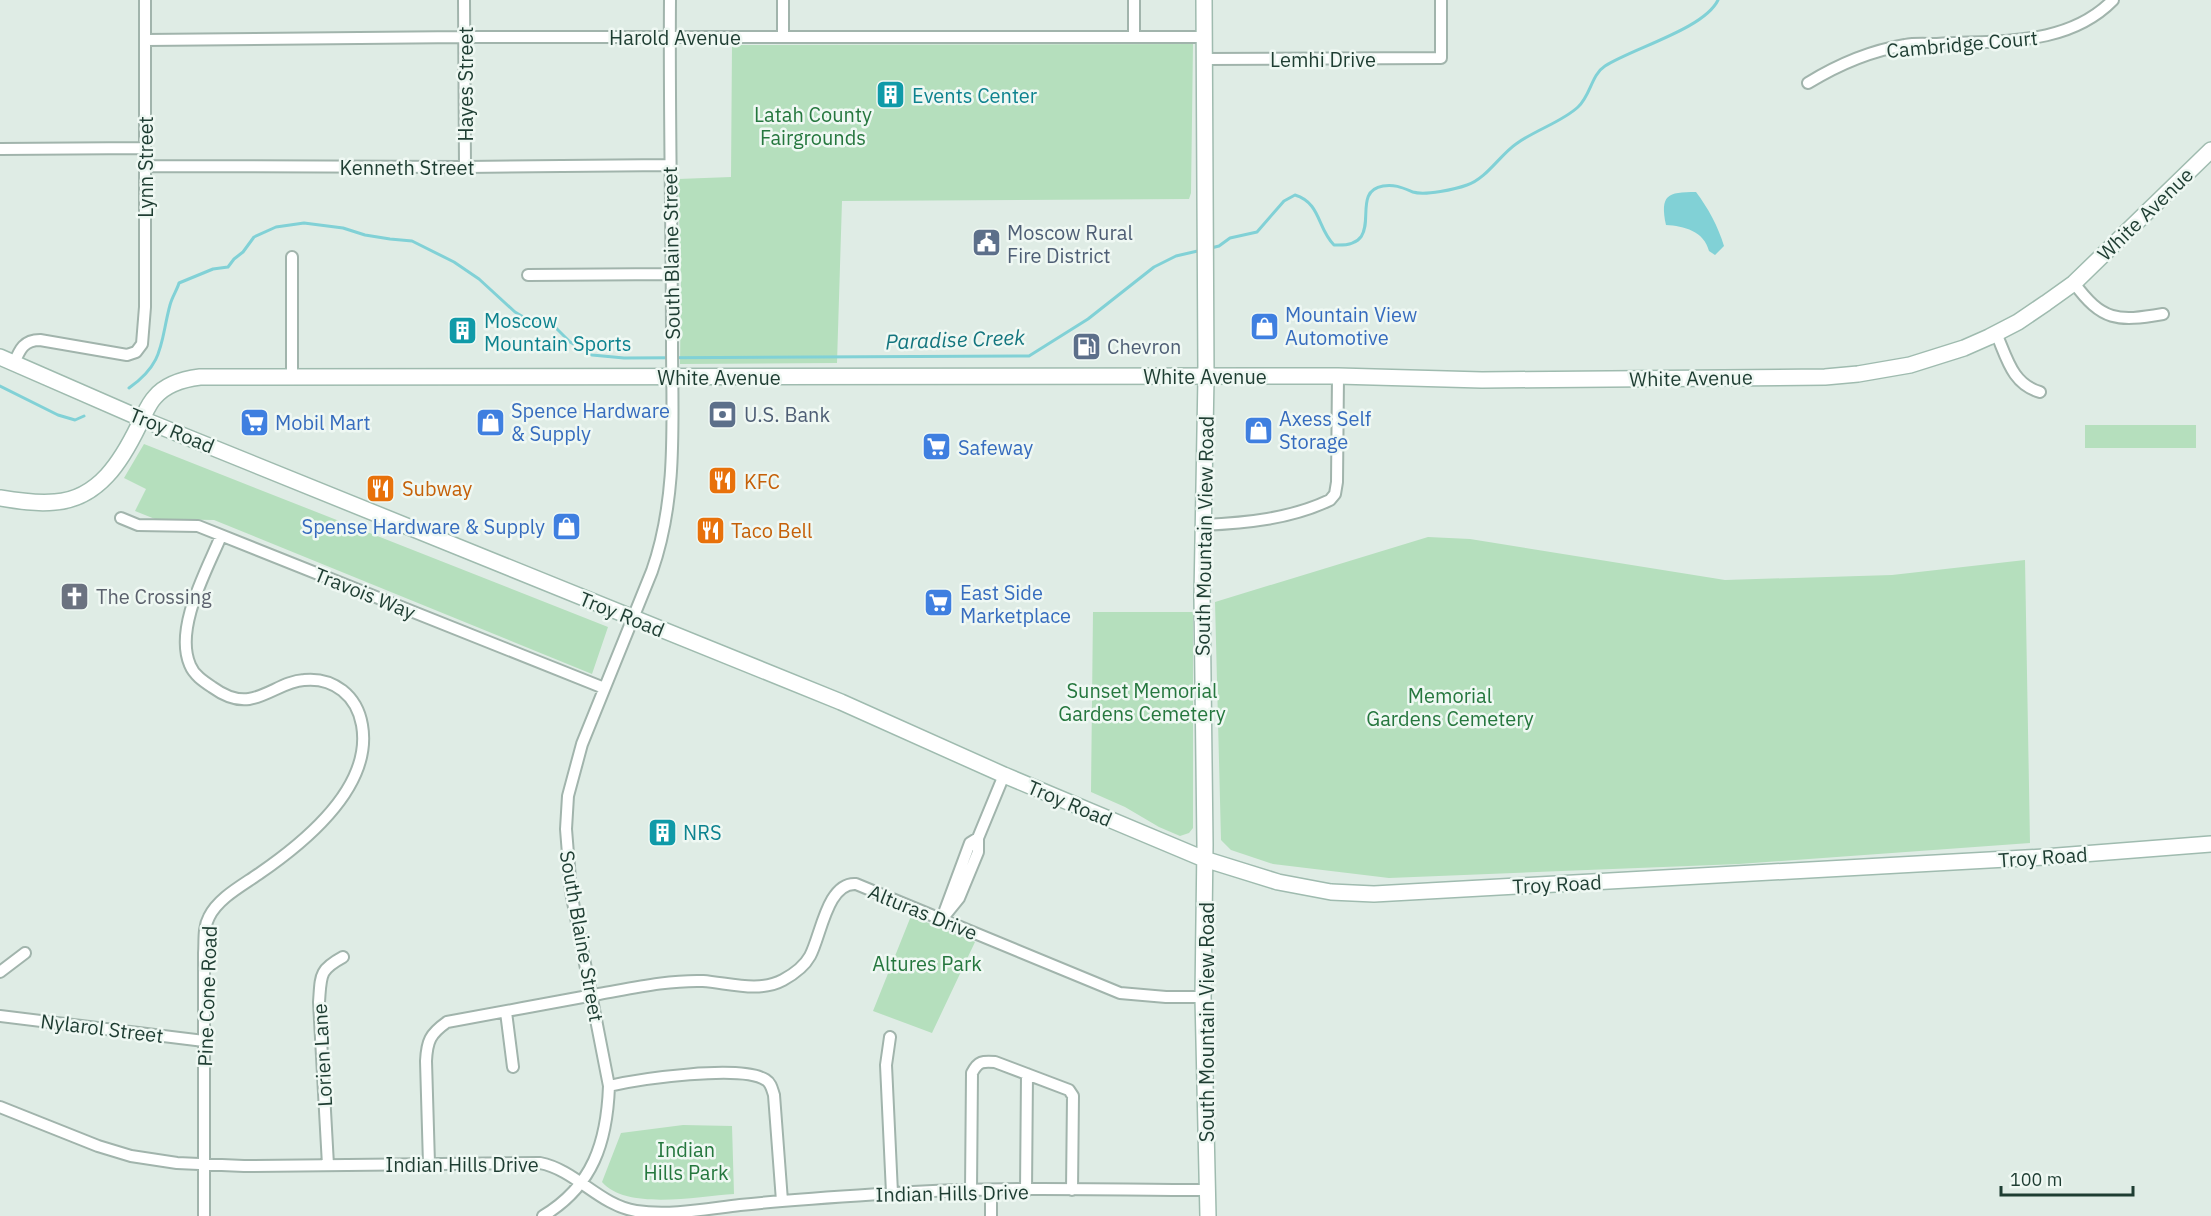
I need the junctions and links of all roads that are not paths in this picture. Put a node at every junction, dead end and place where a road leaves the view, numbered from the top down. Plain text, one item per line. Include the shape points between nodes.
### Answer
1 (145, 0) edge
2 (464, 0) edge
3 (670, 0) edge
4 (783, 0) edge
5 (1134, 0) edge
6 (1204, 0) edge
7 (1441, 0) edge
8 (2113, 0) edge
9 (464, 37) junction
10 (783, 37) junction
11 (1134, 37) junction
12 (1204, 37) junction
13 (670, 38) junction
14 (145, 40) junction
15 (1204, 59) junction
16 (1808, 83) dead end
17 (0, 148) edge
18 (145, 148) junction
19 (2211, 150) edge
20 (670, 165) junction
21 (145, 166) junction
22 (465, 167) junction
23 (292, 257) dead end
24 (672, 274) junction
25 (528, 275) dead end
26 (2074, 283) junction
27 (2163, 314) dead end
28 (1996, 333) junction
29 (7, 360) edge
30 (673, 373) junction
31 (292, 376) junction
32 (1338, 376) junction
33 (1206, 377) junction
34 (2040, 392) dead end
35 (142, 419) junction
36 (0, 498) edge
37 (122, 518) dead end
38 (1203, 525) junction
39 (221, 536) junction
40 (633, 619) junction
41 (604, 688) junction
42 (1004, 775) junction
43 (2211, 844) edge
44 (1204, 859) junction
45 (942, 920) junction
46 (25, 953) dead end
47 (343, 957) dead end
48 (0, 972) edge
49 (592, 995) junction
50 (1203, 998) junction
51 (506, 1012) junction
52 (0, 1016) edge
53 (890, 1037) dead end
54 (204, 1041) junction
55 (513, 1067) dead end
56 (1027, 1074) junction
57 (609, 1086) junction
58 (0, 1107) edge
59 (204, 1164) junction
60 (429, 1164) junction
61 (328, 1165) junction
62 (581, 1184) junction
63 (970, 1190) junction
64 (1072, 1190) junction
65 (1207, 1190) junction
66 (992, 1191) junction
67 (1026, 1191) junction
68 (892, 1193) junction
69 (782, 1201) junction
70 (204, 1215) edge
71 (543, 1216) edge
72 (991, 1216) edge
73 (1208, 1216) edge

1 - 14 street, Lynn Street
2 - 9 street, Hayes Street
3 - 13 street, South Blaine Street
4 - 10 street
5 - 11 street
6 - 12 street, South Mountain View Road
7 - 15 street, Lemhi Drive via 1441,58
8 - 16 street, Cambridge Court via 2084,23 2057,34 1908,45 1846,61
9 - 13 street, Harold Avenue
9 - 14 street, Harold Avenue
9 - 22 street, Hayes Street
10 - 11 street, Harold Avenue
10 - 13 street, Harold Avenue
11 - 12 street, Harold Avenue
12 - 15 street, South Mountain View Road
13 - 20 street, South Blaine Street
14 - 18 street, Lynn Street
15 - 33 street, South Mountain View Road
17 - 18 street
18 - 21 street, Lynn Street
19 - 26 street, White Avenue
20 - 22 street, Kenneth Street
20 - 24 street, South Blaine Street
21 - 22 street, Kenneth Street
21 - 29 street, Lynn Street via 145,307 139,349 132,355 40,340 30,341
23 - 31 street
24 - 25 street
24 - 30 street, South Blaine Street
26 - 27 street via 2088,302 2109,316
26 - 28 street, White Avenue
28 - 32 street, White Avenue via 1910,365 1825,377 1482,380
28 - 34 street via 2016,377 2027,388
29 - 35 street, Troy Road
30 - 31 street, White Avenue
30 - 33 street, White Avenue
30 - 40 street, South Blaine Street via 670,503 658,553
31 - 35 street, White Avenue via 183,380 153,398
32 - 33 street, White Avenue
32 - 38 street via 1336,489 1330,500 1250,523
33 - 38 street, South Mountain View Road
35 - 36 street, White Avenue via 109,475 79,496 57,502
35 - 40 street, Troy Road
37 - 39 street, Travois Way via 138,525 198,526
38 - 44 street, South Mountain View Road
39 - 41 street, Travois Way
39 - 54 street, Pine Cone Road via 187,621 185,642 190,664 199,678 235,699 264,695 304,680 336,686 357,705 363,747 356,774 325,820 291,852 219,903 209,916 205,927
40 - 41 street, South Blaine Street
40 - 42 street, Troy Road via 841,702
41 - 49 street, South Blaine Street via 582,744 568,796 566,830 571,892
42 - 44 street, Troy Road
42 - 45 street via 978,838 970,843
43 - 44 street, Troy Road via 2044,857 1374,894 1331,892 1278,882
44 - 50 street, South Mountain View Road
45 - 49 street, Alturas Drive via 850,884 830,902 809,957 799,970 782,981 764,987 684,981
45 - 50 street, Alturas Drive via 1120,993
46 - 48 street
47 - 61 street, Lorien Lane via 327,966 320,979 318,1002
49 - 51 street, Alturas Drive
49 - 57 street, South Blaine Street
50 - 65 street, South Mountain View Road
51 - 55 street
51 - 60 street, Alturas Drive via 447,1022 435,1031 427,1045
52 - 54 street, Nylarol Street
53 - 68 street via 886,1065
54 - 59 street, Pine Cone Road
56 - 63 street via 995,1062 976,1064 972,1073
56 - 64 street via 1069,1090 1073,1096
56 - 67 street
57 - 62 street, South Blaine Street via 602,1139
57 - 69 street via 698,1073 764,1078 774,1095
58 - 59 street, Indian Hills Drive via 131,1156
59 - 61 street, Indian Hills Drive
59 - 70 street, Pine Cone Road
60 - 61 street, Indian Hills Drive
60 - 62 street, Indian Hills Drive via 540,1163 551,1165
62 - 69 street, Indian Hills Drive via 616,1206 661,1214
62 - 71 street, South Blaine Street via 562,1204
63 - 66 street, Indian Hills Drive
63 - 68 street, Indian Hills Drive
64 - 65 street, Indian Hills Drive
64 - 67 street, Indian Hills Drive
65 - 73 street, South Mountain View Road
66 - 67 street, Indian Hills Drive
66 - 72 street
68 - 69 street, Indian Hills Drive

